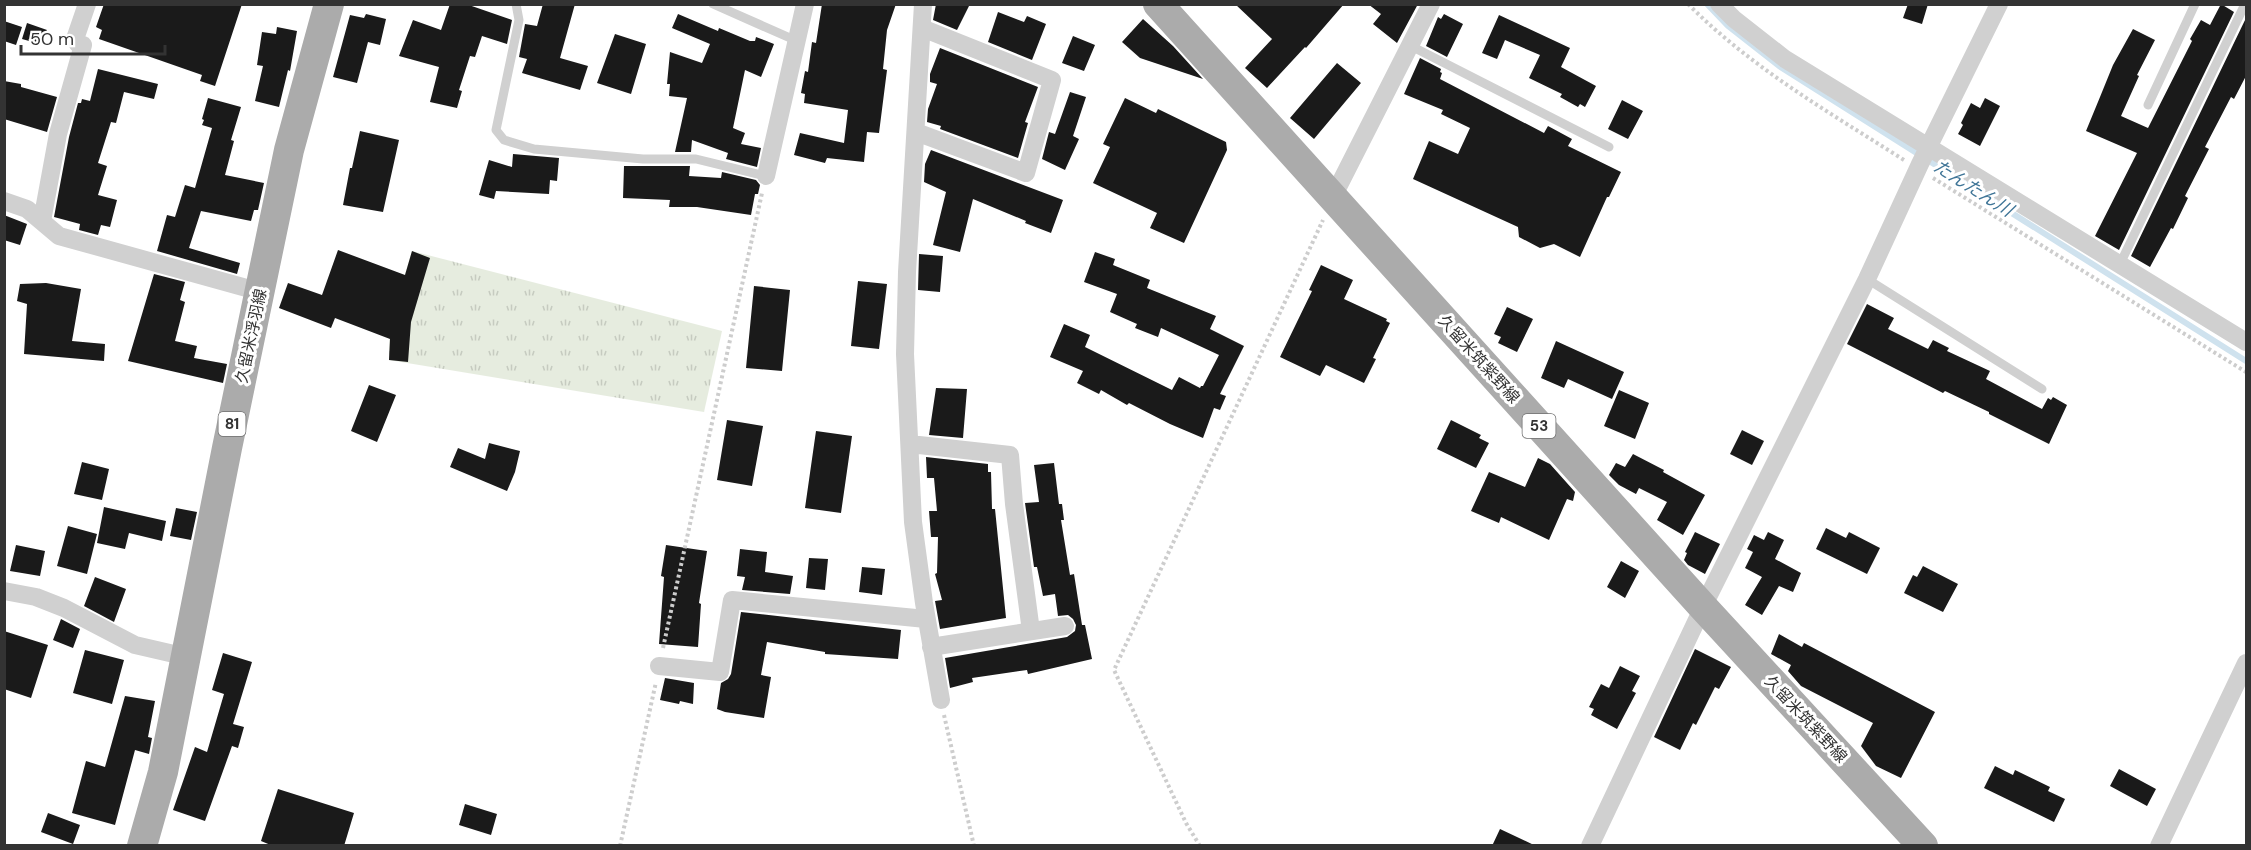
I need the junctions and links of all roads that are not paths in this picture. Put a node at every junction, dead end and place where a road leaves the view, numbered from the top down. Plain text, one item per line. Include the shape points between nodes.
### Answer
1 (87, 4) edge
2 (329, 4) edge
3 (516, 4) edge
4 (712, 4) edge
5 (805, 4) edge
6 (923, 4) edge
7 (1158, 4) edge
8 (1431, 4) edge
9 (1719, 4) edge
10 (1999, 4) edge
11 (2195, 4) edge
12 (2245, 4) edge
13 (922, 28) junction
14 (797, 41) junction
15 (1411, 46) junction
16 (2148, 105) dead end
17 (916, 132) junction
18 (1609, 147) dead end
19 (1923, 158) junction
20 (766, 176) joint
21 (1333, 198) junction
22 (4, 201) edge
23 (42, 221) junction
24 (2120, 264) junction
25 (1867, 279) junction
26 (261, 292) junction
27 (2247, 342) edge
28 (2042, 389) dead end
29 (909, 444) junction
30 (4, 591) edge
31 (1703, 607) junction
32 (926, 619) junction
33 (1065, 626) dead end
34 (1031, 632) junction
35 (931, 647) junction
36 (187, 657) junction
37 (2247, 663) edge
38 (659, 666) road end
39 (940, 700) road end
40 (142, 846) edge
41 (1590, 846) edge
42 (1923, 846) edge
43 (2159, 846) edge

1 - 23 street via 75,39 83,45 58,134
2 - 26 main road, 久留米浮羽線 / 81 via 289,150
3 - 20 lane via 519,20 496,130 504,140 534,149 643,159 696,159
4 - 14 lane
5 - 14 street
6 - 13 street
7 - 21 main road, 久留米筑紫野線 / 53
8 - 15 street
9 - 19 street via 1785,59
10 - 19 street
11 - 16 lane
12 - 24 lane
13 - 17 street
13 - 17 street via 1052,80 1026,173
14 - 20 street
15 - 18 lane
15 - 21 street
17 - 29 street via 905,354
19 - 24 street
19 - 25 street
21 - 31 main road, 久留米筑紫野線 / 53
22 - 23 street via 27,209
23 - 26 street via 59,236
24 - 27 street
25 - 28 lane
25 - 31 street
26 - 36 main road, 久留米浮羽線 / 81
29 - 32 street via 913,522
29 - 34 street via 1010,455
30 - 36 street via 64,608 135,645
31 - 41 street
31 - 42 main road, 久留米筑紫野線 / 53
32 - 35 street
32 - 38 street via 732,600 720,672
33 - 34 street
34 - 35 street
35 - 39 street
36 - 40 main road, 久留米浮羽線 / 81 via 163,772
37 - 43 street

